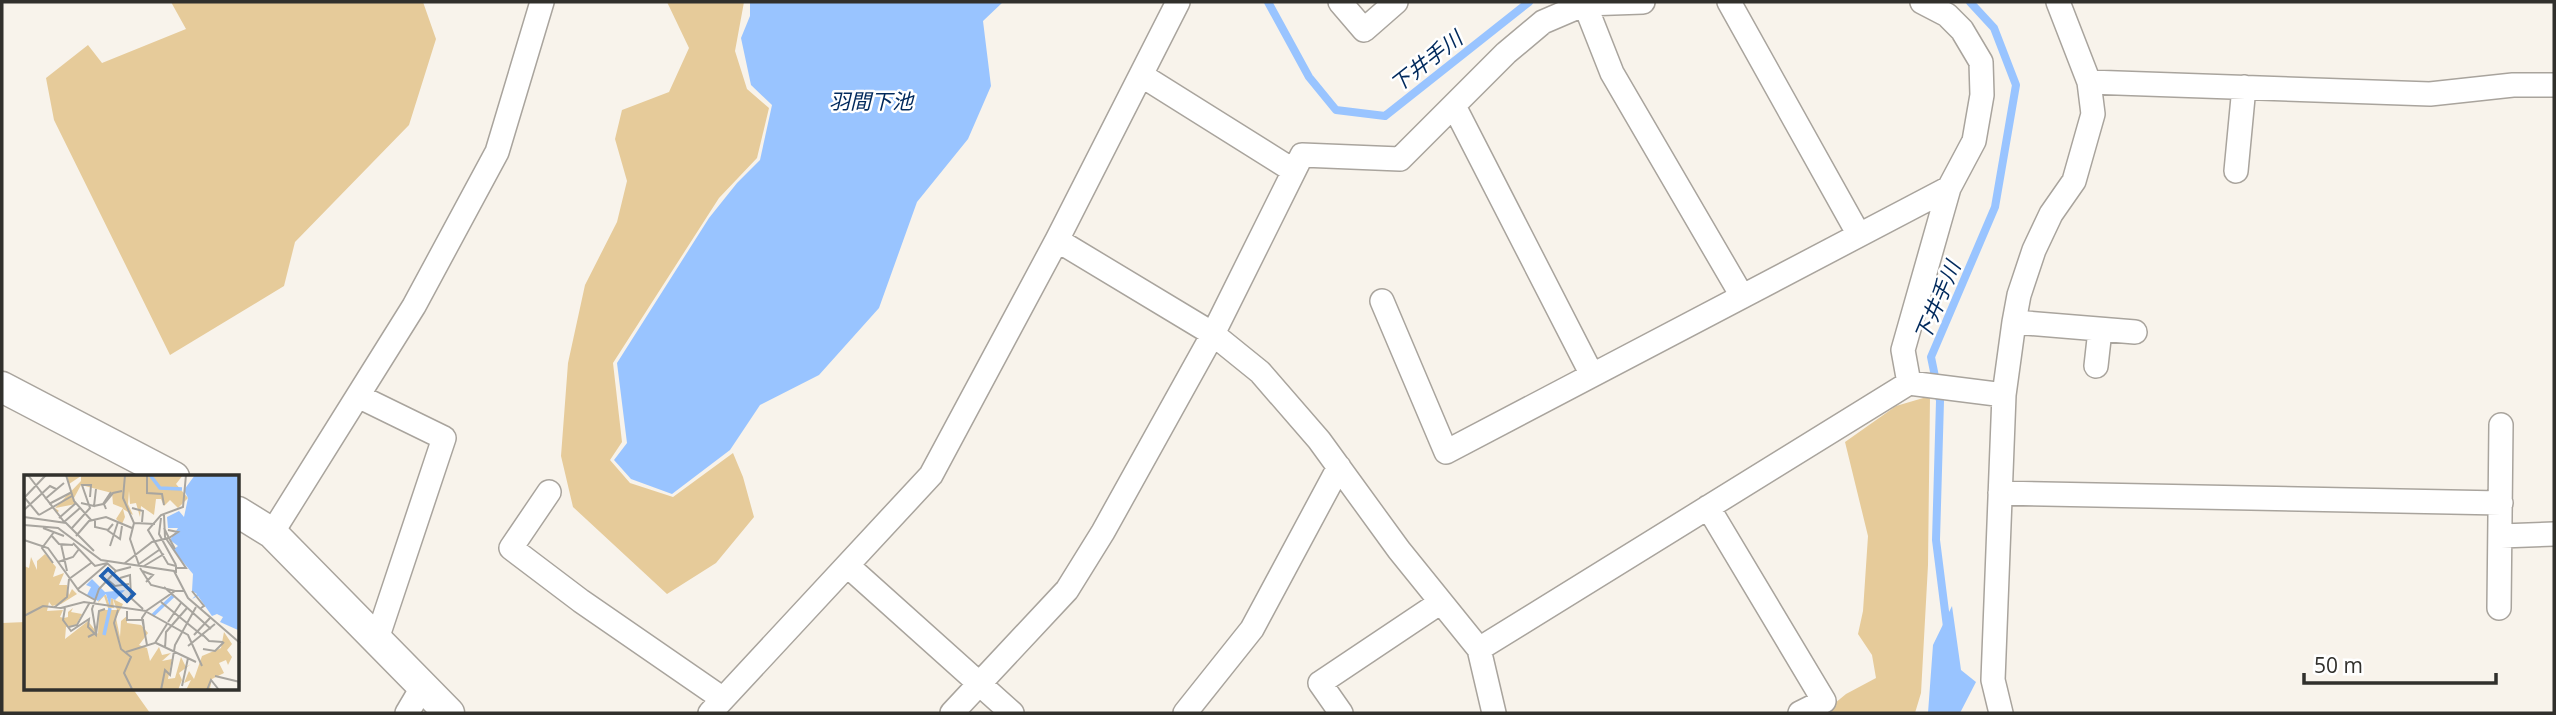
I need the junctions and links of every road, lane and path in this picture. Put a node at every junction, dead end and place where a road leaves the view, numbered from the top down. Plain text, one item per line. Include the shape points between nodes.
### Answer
1 (542, 2) edge
2 (1178, 2) edge
3 (1340, 2) edge
4 (1396, 2) edge
5 (1643, 2) edge
6 (1729, 2) edge
7 (1922, 2) edge
8 (2058, 2) edge
9 (1585, 3) edge
10 (1141, 75) junction
11 (2089, 82) junction
12 (2554, 85) edge
13 (2244, 87) junction
14 (1454, 106) junction
15 (1294, 171) junction
16 (2236, 171) dead end
17 (1949, 188) junction
18 (1859, 235) junction
19 (1057, 240) junction
20 (1742, 296) junction
21 (1382, 301) dead end
22 (2014, 322) junction
23 (2100, 330) junction
24 (2135, 332) dead end
25 (1213, 334) junction
26 (2096, 366) dead end
27 (1592, 375) junction
28 (1915, 384) junction
29 (2, 387) edge
30 (2004, 395) junction
31 (358, 396) junction
32 (2501, 425) dead end
33 (1339, 467) junction
34 (170, 475) edge
35 (550, 492) dead end
36 (2000, 493) junction
37 (2501, 503) junction
38 (1708, 507) junction
39 (240, 513) edge
40 (272, 533) junction
41 (2554, 534) edge
42 (2501, 536) junction
43 (848, 566) junction
44 (1441, 602) junction
45 (2499, 608) dead end
46 (377, 639) junction
47 (1479, 649) junction
48 (980, 683) junction
49 (423, 687) junction
50 (717, 706) edge
51 (407, 713) edge
52 (449, 713) edge
53 (952, 713) edge
54 (1012, 713) edge
55 (1185, 713) edge
56 (1341, 713) edge
57 (1494, 713) edge
58 (1800, 713) edge
59 (2001, 713) edge

1 - 31 street via 497,152 414,306
2 - 10 street
3 - 4 street via 1364,30
5 - 9 street
6 - 18 street
7 - 17 street via 1947,15 1962,30 1981,62 1982,95 1974,141
8 - 11 street
9 - 14 street via 1543,22
9 - 20 street via 1612,73
10 - 15 street
10 - 19 street
11 - 13 street
11 - 22 street via 2093,114 2085,148 2074,181 2034,250
12 - 13 street via 2430,94
13 - 16 street
14 - 15 street via 1400,159 1302,155
14 - 27 street
15 - 25 street
17 - 18 street
17 - 28 street via 1903,350
18 - 20 street
19 - 25 street
19 - 43 street via 931,475
20 - 27 street
21 - 27 street via 1446,452
22 - 23 street
22 - 30 street
23 - 24 street
23 - 26 street
25 - 33 street via 1260,372
25 - 48 street via 1067,590
28 - 30 street
28 - 38 street
29 - 34 street
30 - 36 street
31 - 40 street
31 - 46 street via 444,438
32 - 37 street
33 - 44 street
33 - 55 street via 1252,629
35 - 50 street via 511,548
36 - 37 street
36 - 59 street via 1993,680
37 - 42 street
38 - 47 street
38 - 58 street via 1824,701
39 - 40 street
40 - 46 street
41 - 42 street
42 - 45 street
43 - 48 street
43 - 50 street
44 - 47 street
44 - 56 street via 1320,683
46 - 49 street
47 - 57 street
48 - 53 street
48 - 54 street
49 - 51 street
49 - 52 street

